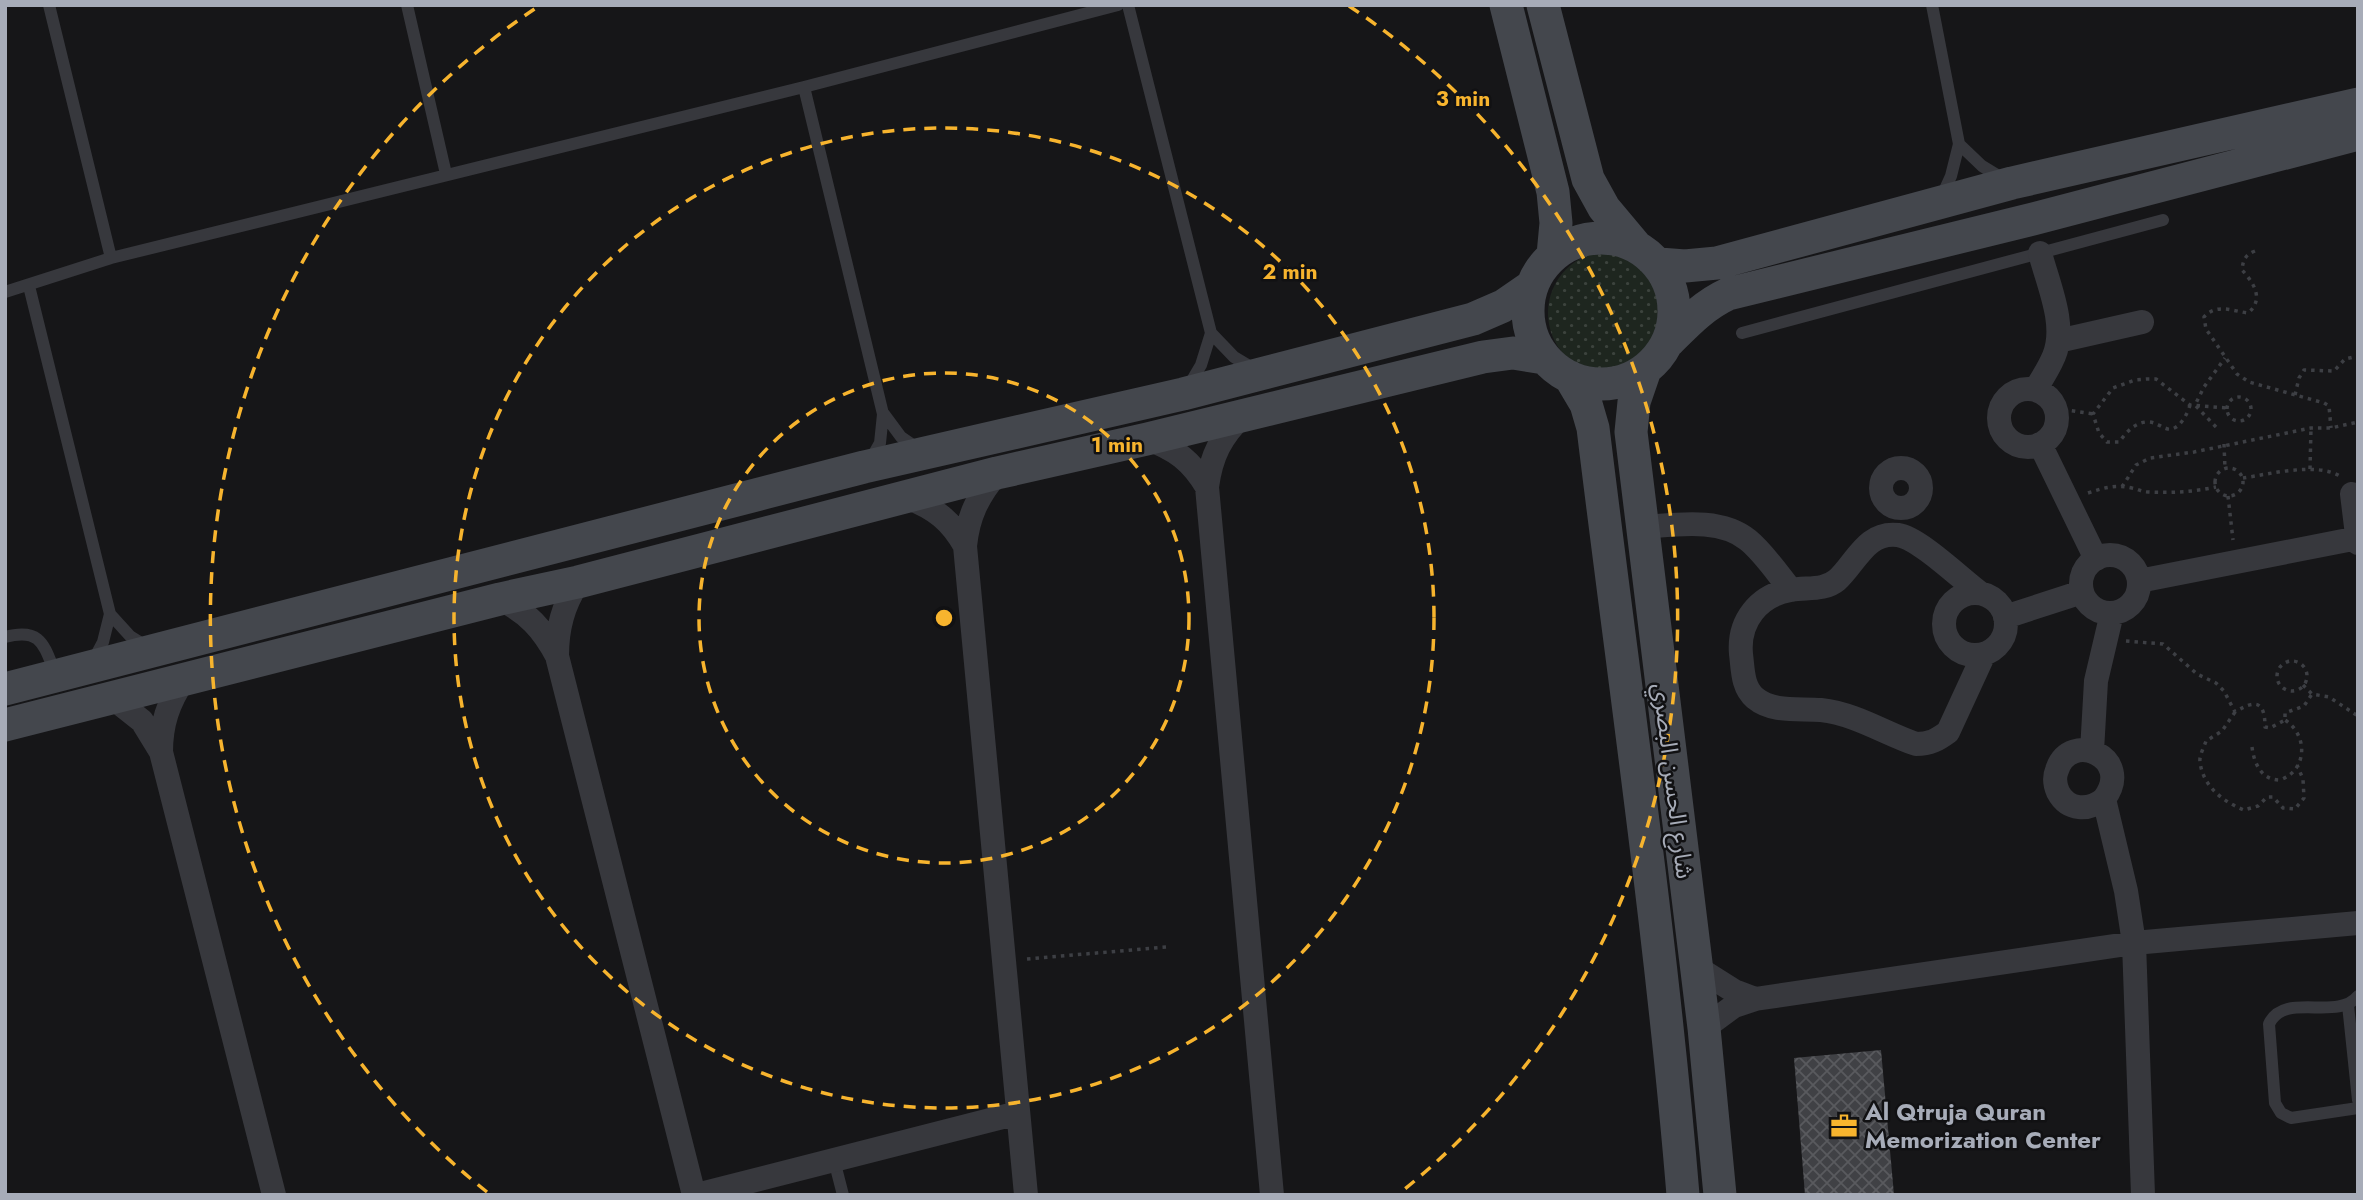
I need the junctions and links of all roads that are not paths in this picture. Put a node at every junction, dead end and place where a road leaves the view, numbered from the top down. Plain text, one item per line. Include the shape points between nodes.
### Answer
1 (49, 5) edge
2 (407, 5) edge
3 (1118, 5) edge
4 (1128, 5) edge
5 (1506, 5) edge
6 (1543, 5) edge
7 (1932, 5) edge
8 (803, 87) junction
9 (2358, 104) edge
10 (2358, 134) edge
11 (1959, 144) junction
12 (446, 174) junction
13 (2012, 183) junction
14 (1939, 202) junction
15 (2163, 220) dead end
16 (2036, 236) junction
17 (1647, 254) junction
18 (1553, 255) junction
19 (111, 258) junction
20 (29, 286) junction
21 (1532, 286) junction
22 (5, 292) edge
23 (2142, 322) dead end
24 (1211, 333) junction
25 (1742, 333) dead end
26 (1669, 341) junction
27 (2058, 341) junction
28 (1557, 367) junction
29 (1645, 370) junction
30 (1264, 373) junction
31 (2035, 390) junction
32 (1183, 394) junction
33 (884, 414) junction
34 (1244, 414) junction
35 (1147, 439) junction
36 (2040, 444) junction
37 (925, 453) junction
38 (864, 467) junction
39 (998, 473) junction
40 (1207, 487) junction
41 (2352, 494) road end
42 (908, 498) junction
43 (1912, 505) dead end
44 (1642, 527) junction
45 (2357, 538) edge
46 (1915, 542) junction
47 (2358, 543) edge
48 (965, 546) junction
49 (2096, 559) junction
50 (2139, 581) junction
51 (578, 582) junction
52 (1791, 590) junction
53 (2082, 592) junction
54 (1980, 593) junction
55 (500, 599) junction
56 (2112, 613) junction
57 (110, 614) junction
58 (2005, 617) junction
59 (5, 637) edge
60 (156, 650) junction
61 (1983, 654) junction
62 (557, 656) junction
63 (90, 667) junction
64 (56, 675) junction
65 (184, 679) junction
66 (7, 690) edge
67 (113, 698) junction
68 (5, 725) edge
69 (2092, 751) junction
70 (161, 752) junction
71 (2104, 799) junction
72 (2358, 923) edge
73 (2134, 943) junction
74 (1696, 967) junction
75 (1755, 999) junction
76 (2353, 1000) edge
77 (1704, 1028) junction
78 (2358, 1100) edge
79 (2358, 1108) edge
80 (1018, 1113) junction
81 (834, 1160) junction
82 (274, 1195) edge
83 (696, 1195) edge
84 (843, 1195) edge
85 (1026, 1195) edge
86 (1272, 1195) edge
87 (1682, 1195) edge
88 (1720, 1195) edge
89 (2143, 1195) edge

1 - 19 lane
2 - 12 lane
3 - 8 lane
4 - 24 lane
5 - 18 street via 1553,192
6 - 17 street via 1588,179 1604,208
7 - 11 lane
8 - 12 lane
8 - 33 lane
9 - 13 street
10 - 16 street
11 - 13 lane via 1982,166
11 - 14 lane
12 - 19 lane
13 - 14 street
14 - 17 street via 1717,263 1685,265
15 - 16 lane
16 - 25 lane
16 - 26 street via 1728,294 1708,305
16 - 27 street
17 - 18 street via 1614,238 1592,238
17 - 26 street via 1669,281 1675,301
18 - 21 street
19 - 20 lane
20 - 22 lane
20 - 57 lane
21 - 28 street via 1528,305 1534,342
21 - 30 street via 1473,319
23 - 27 street
24 - 30 lane via 1234,357
24 - 32 lane
26 - 29 street
27 - 31 street
28 - 29 street via 1588,383 1608,384
28 - 34 street via 1513,353 1483,357
28 - 87 street, شارع الحسن البصري via 1586,404 1593,428 1661,982
29 - 44 street, شارع الحسن البصري via 1634,402 1631,432
30 - 32 street
31 - 36 street via 2048,397 2057,415 2054,429
31 - 36 street via 2021,390 2008,397 2000,409 2000,424 2006,437 2018,445
32 - 37 street
33 - 37 lane via 901,437
33 - 38 lane via 880,443
34 - 35 street
34 - 40 street via 1217,447
35 - 39 street
35 - 40 street via 1183,456
36 - 49 street
37 - 38 street
38 - 60 street
39 - 42 street
39 - 48 street via 974,506
40 - 86 street
41 - 45 street
42 - 48 street via 943,515
42 - 51 street
43 - 46 street via 1920,522
44 - 52 street via 1728,529 1750,541
44 - 74 street, شارع الحسن البصري
45 - 47 street
45 - 50 street
46 - 52 street via 1897,535 1881,537 1867,545 1837,580
46 - 54 street
48 - 80 street
49 - 50 street via 2109,555 2123,558
49 - 53 street via 2085,569
50 - 56 street via 2132,603
51 - 55 street
51 - 62 street via 561,617
52 - 61 street via 1770,595 1754,608 1743,626 1745,684 1765,705 1839,713 1916,744 1928,744 1948,732
53 - 56 street via 2090,605
53 - 58 street
54 - 58 street via 1996,601
54 - 61 street via 1958,598 1950,605 1944,626 1947,637 1962,653
55 - 62 street via 534,621
55 - 65 street
56 - 69 street via 2096,681
57 - 60 lane via 130,636
57 - 63 lane
58 - 61 street via 1999,644
59 - 64 lane via 34,635
60 - 63 street
62 - 83 street
63 - 64 street
64 - 66 street
65 - 67 street
65 - 70 street via 165,713
67 - 68 street
67 - 70 street via 142,721
69 - 71 street via 2112,771 2112,786
69 - 71 street via 2076,751 2064,759 2056,772 2056,787 2064,800 2077,807 2092,807
70 - 82 street
71 - 73 street
72 - 73 street
73 - 75 street
73 - 89 street
74 - 75 street
74 - 77 street, شارع الحسن البصري
75 - 77 street via 1734,1006
76 - 78 lane
76 - 79 lane via 2285,1010 2269,1024 2275,1103 2281,1113 2291,1118
77 - 88 street, شارع الحسن البصري
80 - 81 street
80 - 85 street
81 - 83 street
81 - 84 lane

